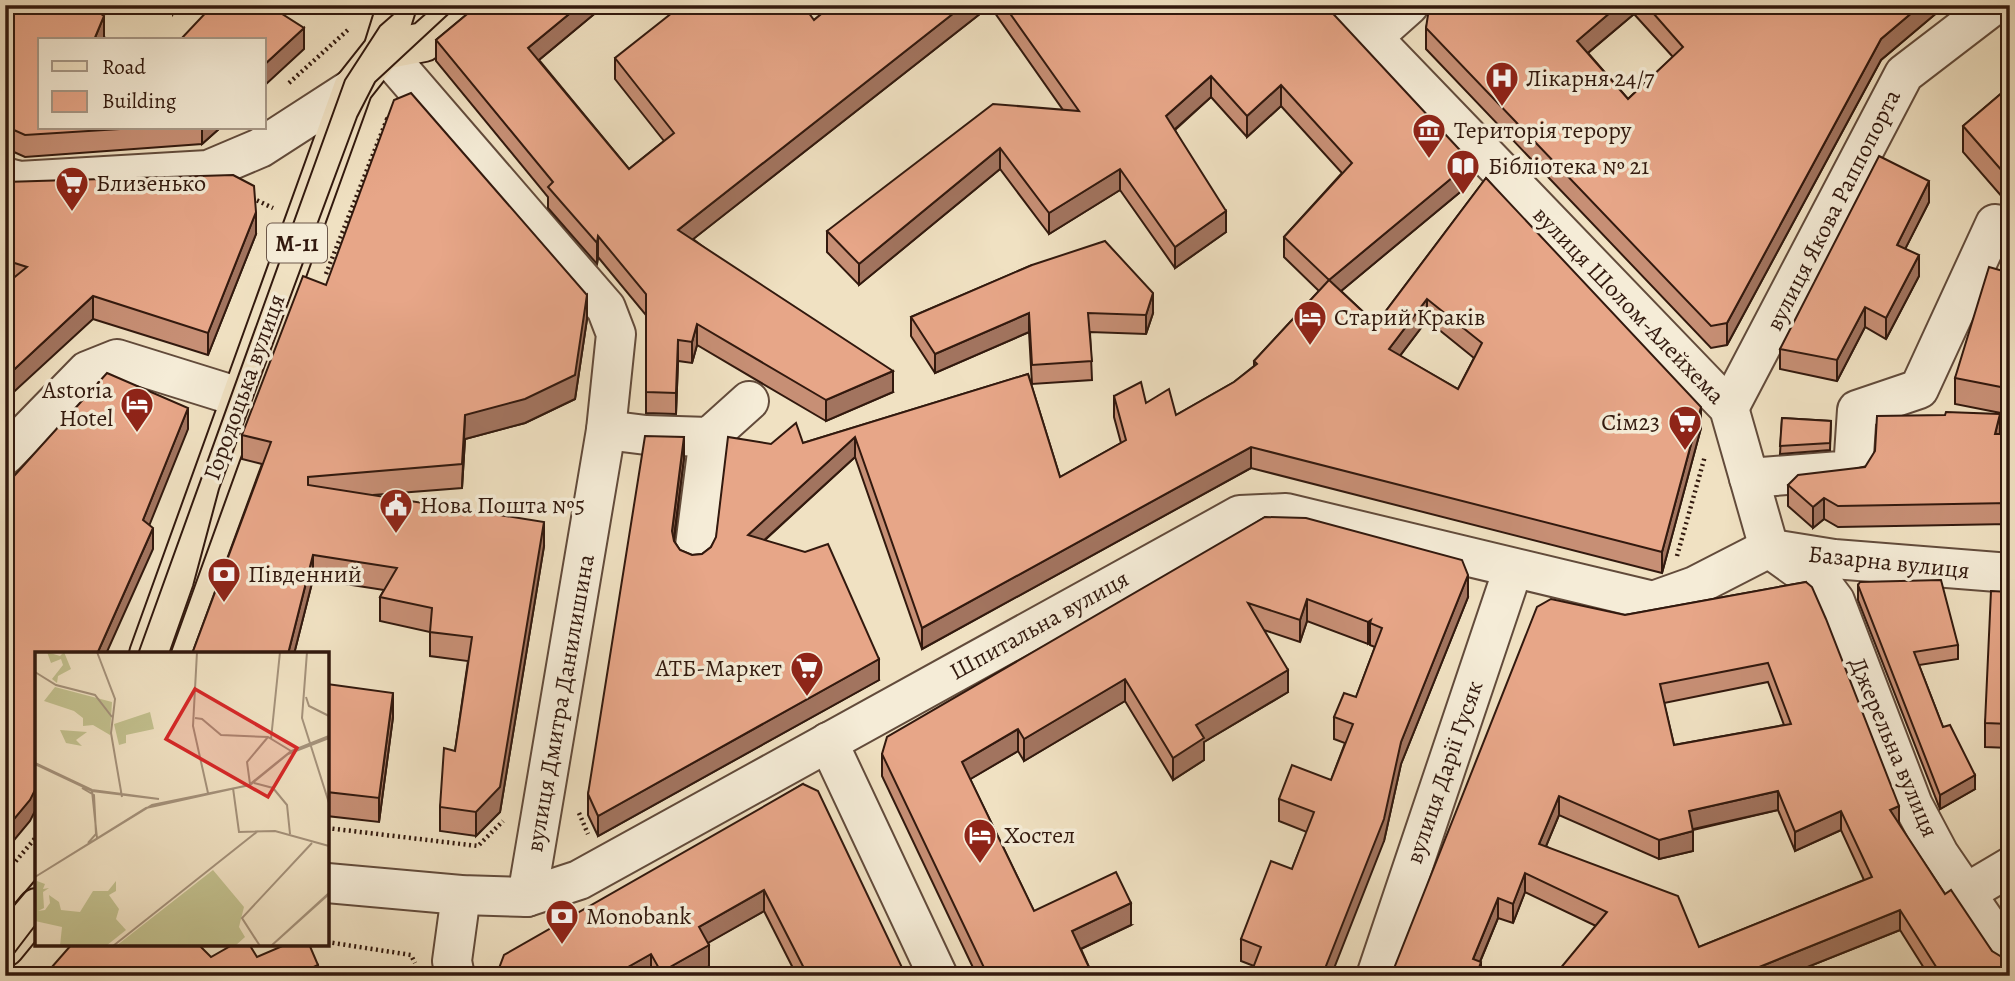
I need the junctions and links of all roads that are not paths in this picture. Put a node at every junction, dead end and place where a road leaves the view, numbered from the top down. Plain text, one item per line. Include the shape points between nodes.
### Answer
1 (397, 5) edge
2 (466, 5) edge
3 (1341, 5) edge
4 (1409, 5) edge
5 (1994, 5) edge
6 (1371, 38) junction
7 (383, 50) junction
8 (353, 88) junction
9 (5, 177) edge
10 (2010, 238) edge
11 (239, 397) junction
12 (749, 401) dead end
13 (1729, 408) junction
14 (606, 429) junction
15 (709, 437) junction
16 (5, 455) edge
17 (1749, 478) junction
18 (1769, 548) junction
19 (694, 554) edge
20 (1513, 569) junction
21 (2010, 573) edge
22 (150, 652) edge
23 (828, 743) junction
24 (2010, 867) edge
25 (329, 883) edge
26 (1966, 893) junction
27 (461, 895) junction
28 (527, 897) junction
29 (35, 910) edge
30 (5, 947) edge
31 (2010, 958) edge
32 (455, 976) edge
33 (938, 976) edge
34 (1376, 976) edge

1 - 7 main road, Городоцька вулиця / М-11
2 - 7 main road via 424,42
3 - 6 street, вулиця Шолом-Алейхема
4 - 6 street
5 - 13 street, вулиця Якова Раппопорта via 1904,74
6 - 13 street, вулиця Шолом-Алейхема
7 - 8 main road, Городоцька вулиця / М-11
7 - 14 street, вулиця Дмитра Данилишина via 606,308 616,334
8 - 9 street via 260,148 208,170 19,181
8 - 11 main road, Городоцька вулиця / М-11
10 - 17 street via 1995,224 1919,389 1857,410 1853,470
11 - 16 street via 117,359 87,371
11 - 22 main road, Городоцька вулиця / М-11
12 - 15 street
13 - 17 street, вулиця Шолом-Алейхема
14 - 15 street
14 - 28 street, вулиця Дмитра Данилишина
15 - 19 street
17 - 18 street, вулиця Шолом-Алейхема
18 - 20 street, Шпитальна вулиця via 1695,586 1653,601
18 - 21 street, Базарна вулиця via 1834,559
18 - 26 street, Джерельна вулиця via 1826,589 1835,601 1913,804
20 - 23 street, Шпитальна вулиця via 1286,513 1240,514
20 - 34 street, вулиця Дарії Гусяк
23 - 28 street, Шпитальна вулиця via 606,867
23 - 33 street
24 - 26 street
25 - 27 street, Шпитальна вулиця
26 - 31 street, Джерельна вулиця
27 - 28 street, Шпитальна вулиця
27 - 32 street via 452,961
29 - 30 main road

